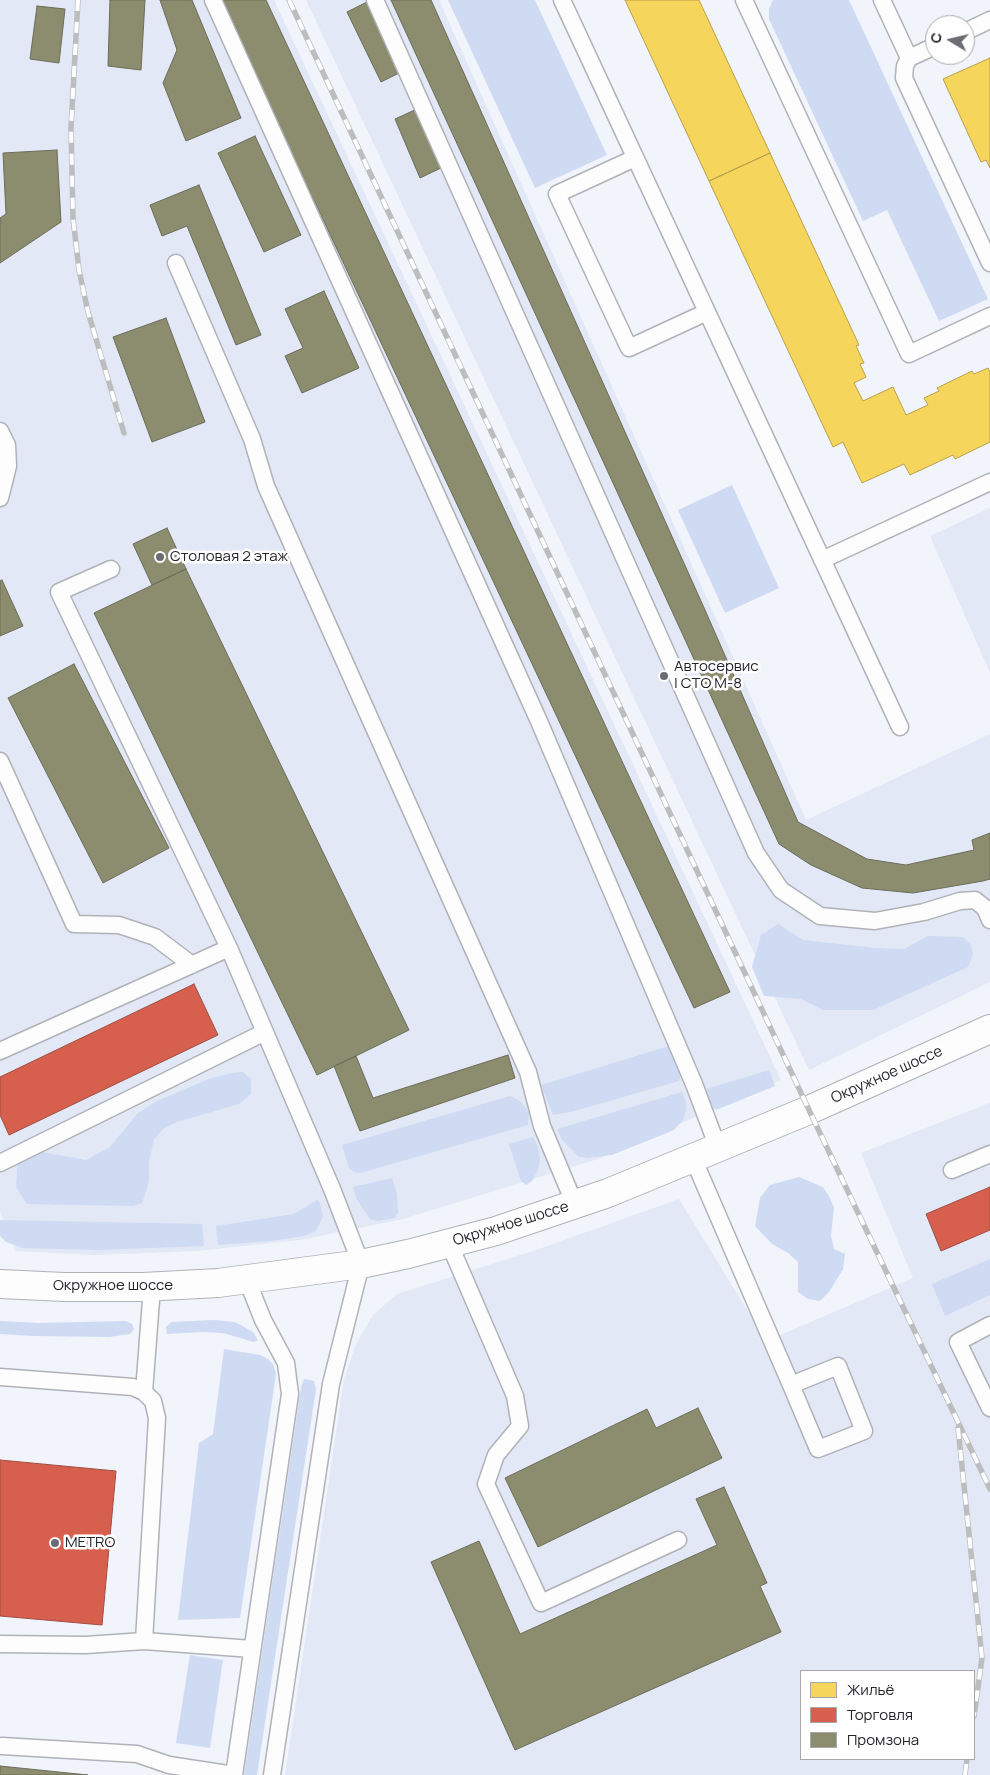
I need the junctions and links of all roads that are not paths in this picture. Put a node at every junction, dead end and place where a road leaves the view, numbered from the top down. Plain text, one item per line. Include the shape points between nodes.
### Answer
1 (212, 0) edge
2 (375, 0) edge
3 (562, 0) edge
4 (744, 0) edge
5 (882, 0) edge
6 (990, 20) edge
7 (975, 27) edge
8 (925, 51) edge
9 (909, 58) junction
10 (635, 158) junction
11 (176, 263) dead end
12 (990, 263) edge
13 (707, 312) junction
14 (990, 316) edge
15 (0, 431) edge
16 (990, 482) edge
17 (0, 498) edge
18 (822, 560) junction
19 (111, 569) dead end
20 (900, 727) dead end
21 (0, 761) edge
22 (988, 912) edge
23 (229, 948) junction
24 (192, 965) junction
25 (990, 1030) edge
26 (265, 1032) junction
27 (0, 1051) edge
28 (718, 1148) junction
29 (990, 1154) edge
30 (693, 1158) junction
31 (0, 1163) edge
32 (952, 1170) dead end
33 (575, 1205) junction
34 (449, 1243) junction
35 (360, 1264) junction
36 (247, 1280) junction
37 (0, 1284) edge
38 (152, 1287) junction
39 (990, 1325) edge
40 (0, 1377) edge
41 (791, 1385) junction
42 (144, 1392) junction
43 (990, 1408) edge
44 (678, 1540) dead end
45 (144, 1641) junction
46 (0, 1644) edge
47 (252, 1649) junction
48 (2, 1746) dead end
49 (234, 1775) edge
50 (272, 1775) edge

1 - 28 lane via 538,720 694,1084
2 - 22 lane via 752,844 766,868 781,890 820,916 875,921 975,900
3 - 10 lane
4 - 14 lane via 909,354
5 - 9 lane
6 - 7 lane
8 - 9 lane
9 - 12 lane via 904,78
10 - 13 lane
10 - 13 lane via 557,194 629,348
11 - 33 lane via 252,439 266,486 528,1072 542,1126
13 - 18 lane
15 - 17 lane via 8,445 8,466
16 - 18 lane
18 - 20 lane
19 - 23 lane via 60,592
21 - 24 lane via 74,924 119,925 155,937
23 - 24 lane
23 - 26 lane
24 - 27 lane
25 - 28 main road, Окружное шоссе
26 - 31 lane
26 - 35 lane via 332,1189
28 - 30 main road, Окружное шоссе
29 - 32 lane
30 - 33 main road, Окружное шоссе
30 - 41 lane
33 - 34 main road, Окружное шоссе
34 - 35 main road, Окружное шоссе
34 - 44 lane via 515,1396 520,1426 496,1455 486,1484 541,1603
35 - 36 main road, Окружное шоссе
35 - 50 lane via 331,1384
36 - 38 main road, Окружное шоссе
36 - 47 lane via 262,1320 286,1363 290,1394
37 - 38 main road, Окружное шоссе
38 - 42 lane
39 - 43 lane via 958,1342
40 - 42 lane via 134,1387
41 - 41 lane via 818,1449 864,1430 838,1366
42 - 45 lane via 153,1402 157,1418
45 - 46 lane via 86,1646
45 - 47 lane
47 - 49 lane
48 - 49 lane via 137,1754 169,1765

